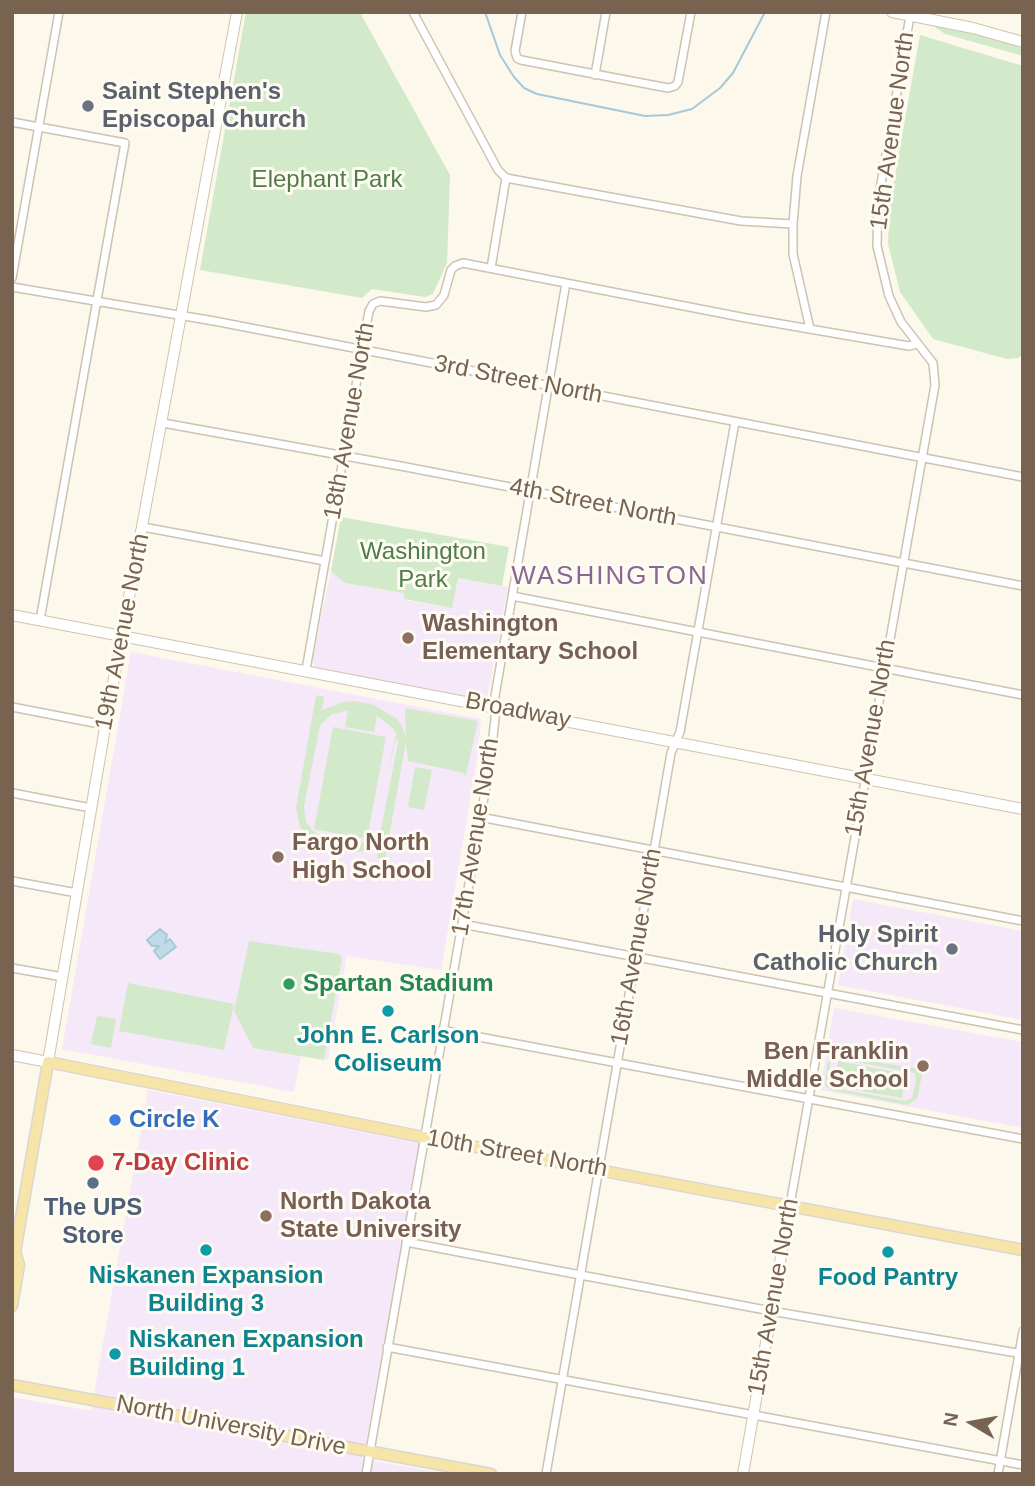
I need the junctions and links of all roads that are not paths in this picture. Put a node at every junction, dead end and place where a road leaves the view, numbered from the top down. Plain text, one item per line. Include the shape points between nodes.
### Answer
1 (59, 12) edge
2 (237, 12) edge
3 (413, 12) edge
4 (522, 12) edge
5 (606, 12) edge
6 (691, 12) edge
7 (826, 12) edge
8 (892, 12) edge
9 (910, 16) junction
10 (1023, 42) edge
11 (595, 75) junction
12 (12, 122) edge
13 (39, 127) junction
14 (506, 178) junction
15 (793, 225) junction
16 (491, 268) junction
17 (12, 278) edge
18 (566, 283) junction
19 (12, 287) edge
20 (97, 302) junction
21 (182, 316) junction
22 (810, 329) junction
23 (917, 344) junction
24 (363, 350) junction
25 (548, 386) junction
26 (735, 422) junction
27 (163, 423) junction
28 (344, 456) junction
29 (921, 457) junction
30 (1023, 477) edge
31 (530, 491) junction
32 (143, 527) junction
33 (716, 527) junction
34 (325, 561) junction
35 (903, 563) junction
36 (1023, 586) edge
37 (512, 596) junction
38 (12, 615) edge
39 (40, 620) junction
40 (697, 633) junction
41 (122, 635) junction
42 (884, 669) junction
43 (306, 670) junction
44 (1023, 695) edge
45 (12, 707) edge
46 (494, 708) junction
47 (105, 725) junction
48 (676, 741) junction
49 (864, 779) junction
50 (12, 793) edge
51 (91, 808) junction
52 (1023, 809) edge
53 (480, 817) junction
54 (654, 850) junction
55 (12, 881) edge
56 (845, 887) junction
57 (77, 893) junction
58 (1023, 921) edge
59 (462, 924) junction
60 (635, 957) junction
61 (12, 968) edge
62 (63, 977) junction
63 (827, 994) junction
64 (442, 1030) junction
65 (1023, 1030) edge
66 (12, 1055) edge
67 (48, 1062) junction
68 (617, 1063) junction
69 (809, 1098) junction
70 (424, 1137) junction
71 (1023, 1139) edge
72 (598, 1169) junction
73 (790, 1205) junction
74 (406, 1242) junction
75 (1023, 1250) edge
76 (14, 1255) edge
77 (580, 1275) junction
78 (12, 1306) edge
79 (771, 1311) junction
80 (1023, 1331) edge
81 (387, 1347) junction
82 (1021, 1354) edge
83 (561, 1380) junction
84 (12, 1385) edge
85 (753, 1416) junction
86 (369, 1453) junction
87 (1000, 1461) junction
88 (1023, 1465) edge
89 (366, 1474) edge
90 (491, 1474) edge
91 (546, 1474) edge
92 (743, 1474) edge
93 (998, 1474) edge

1 - 13 street
2 - 21 street, 19th Avenue North
3 - 14 street
4 - 11 street via 517,58
5 - 11 street
6 - 11 street via 675,86
7 - 15 street via 797,176
8 - 9 street
9 - 10 street
9 - 23 street, 15th Avenue North via 876,228 889,296
12 - 13 street
13 - 17 street
13 - 20 street via 125,143
14 - 15 street via 741,221
14 - 16 street
15 - 22 street via 793,254
16 - 18 street
16 - 24 street, 18th Avenue North via 455,265 436,305 373,304
18 - 22 street
18 - 25 street, 17th Avenue North
19 - 20 street, 3rd Street North
20 - 21 street, 3rd Street North
20 - 39 street
21 - 24 street, 3rd Street North
21 - 27 street, 19th Avenue North
22 - 23 street
23 - 29 street, 15th Avenue North via 935,372
24 - 25 street, 3rd Street North
24 - 28 street, 18th Avenue North
25 - 26 street, 3rd Street North
25 - 31 street, 17th Avenue North
26 - 29 street, 3rd Street North
26 - 33 street, 16th Avenue North
27 - 28 street, 4th Street North
27 - 32 street, 19th Avenue North
28 - 31 street, 4th Street North
28 - 34 street, 18th Avenue North
29 - 30 street, 3rd Street North
29 - 35 street, 15th Avenue North
31 - 33 street, 4th Street North
31 - 37 street, 17th Avenue North
32 - 34 street
32 - 41 street, 19th Avenue North
33 - 35 street, 4th Street North
33 - 40 street, 16th Avenue North
34 - 43 street, 18th Avenue North
35 - 36 street, 4th Street North
35 - 42 street, 15th Avenue North
37 - 40 street
37 - 46 street, 17th Avenue North
38 - 39 street, Broadway
39 - 41 street, Broadway
40 - 42 street
40 - 48 street, 16th Avenue North
41 - 43 street, Broadway
41 - 47 street, 19th Avenue North
42 - 44 street
42 - 49 street, 15th Avenue North
43 - 46 street, Broadway
45 - 47 street
46 - 48 street, Broadway
46 - 53 street, 17th Avenue North
47 - 51 street, 19th Avenue North
48 - 49 street, Broadway
48 - 54 street, 16th Avenue North
49 - 52 street, Broadway
49 - 56 street, 15th Avenue North
50 - 51 street
51 - 57 street, 19th Avenue North
53 - 54 street
53 - 59 street, 17th Avenue North
54 - 56 street
54 - 60 street, 16th Avenue North
55 - 57 street
56 - 58 street
56 - 63 street, 15th Avenue North
57 - 62 street, 19th Avenue North
59 - 60 street
59 - 64 street, 17th Avenue North
60 - 63 street
60 - 68 street, 16th Avenue North
61 - 62 street
62 - 67 street, 19th Avenue North
63 - 65 street
63 - 69 street, 15th Avenue North
64 - 68 street
64 - 70 street, 17th Avenue North
66 - 67 street, 10th Street North
67 - 70 main road, 10th Street North
67 - 76 main road, 19th Avenue North
68 - 69 street
68 - 72 street, 16th Avenue North
69 - 71 street
69 - 73 street, 15th Avenue North
70 - 72 main road, 10th Street North
70 - 74 street, 17th Avenue North
72 - 73 main road, 10th Street North
72 - 77 street, 16th Avenue North
73 - 75 main road, 10th Street North
73 - 79 street, 15th Avenue North
74 - 77 street
74 - 81 street, 17th Avenue North
76 - 78 main road, 19th Avenue North via 19,1265
77 - 79 street
77 - 83 street, 16th Avenue North
79 - 82 street
79 - 85 street, 15th Avenue North
80 - 82 street
81 - 83 street
81 - 86 street, 17th Avenue North
82 - 87 street
83 - 85 street
83 - 91 street, 16th Avenue North
84 - 86 main road, North University Drive
85 - 87 street
85 - 92 street, 15th Avenue North
86 - 89 street, 17th Avenue North
86 - 90 main road, North University Drive
87 - 88 street
87 - 93 street

